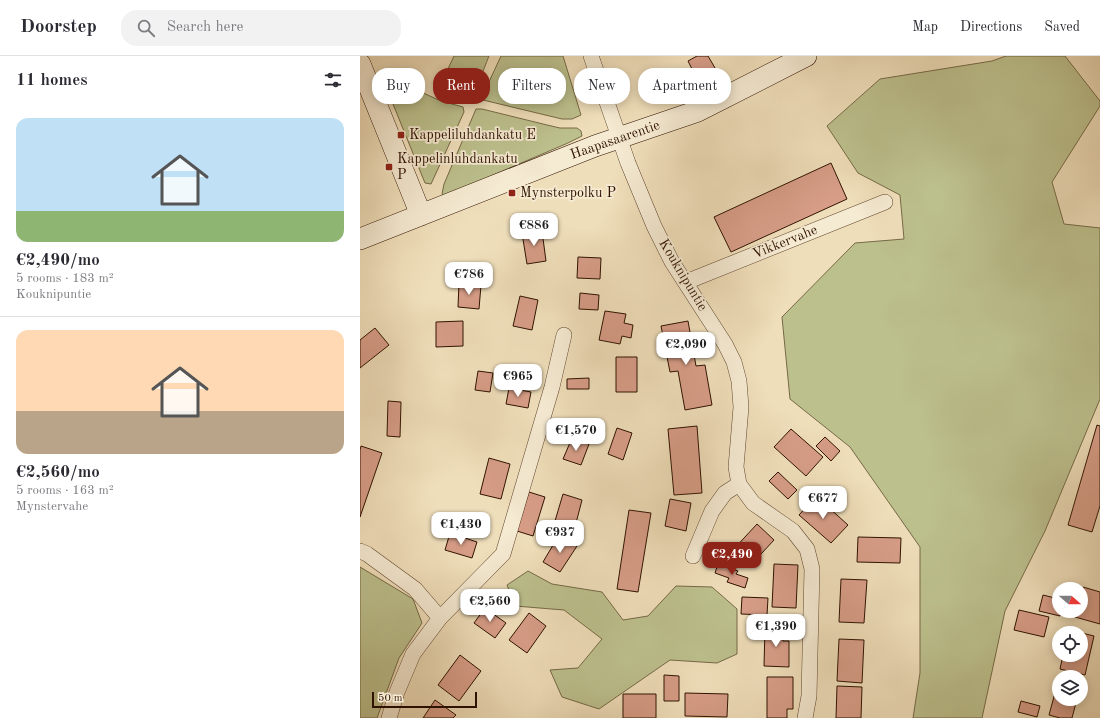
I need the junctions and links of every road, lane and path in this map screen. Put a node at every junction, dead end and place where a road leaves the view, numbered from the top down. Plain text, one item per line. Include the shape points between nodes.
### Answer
1 (591, 56) edge
2 (806, 56) edge
3 (361, 71) edge
4 (619, 137) junction
5 (885, 202) dead end
6 (421, 215) junction
7 (360, 240) edge
8 (686, 282) junction
9 (564, 335) dead end
10 (739, 484) junction
11 (360, 551) edge
12 (693, 556) dead end
13 (440, 618) junction
14 (389, 718) edge
15 (806, 718) edge

1 - 4 street, Kouknipuntie
2 - 4 main road, Haapasaarentie via 698,111
3 - 6 main road
4 - 6 main road, Haapasaarentie
4 - 8 street, Kouknipuntie via 654,226 672,262
5 - 8 street, Vikkervahe
6 - 7 main road, Haapasaarentie
8 - 10 street, Kouknipuntie via 725,344 734,362 739,381 741,407 736,467
9 - 13 street via 552,387 503,554
10 - 12 street via 725,493 712,511
10 - 15 street, Kouknipuntie via 752,503 793,531 807,549 812,569 809,696
11 - 13 street via 415,589
13 - 14 street via 413,654

